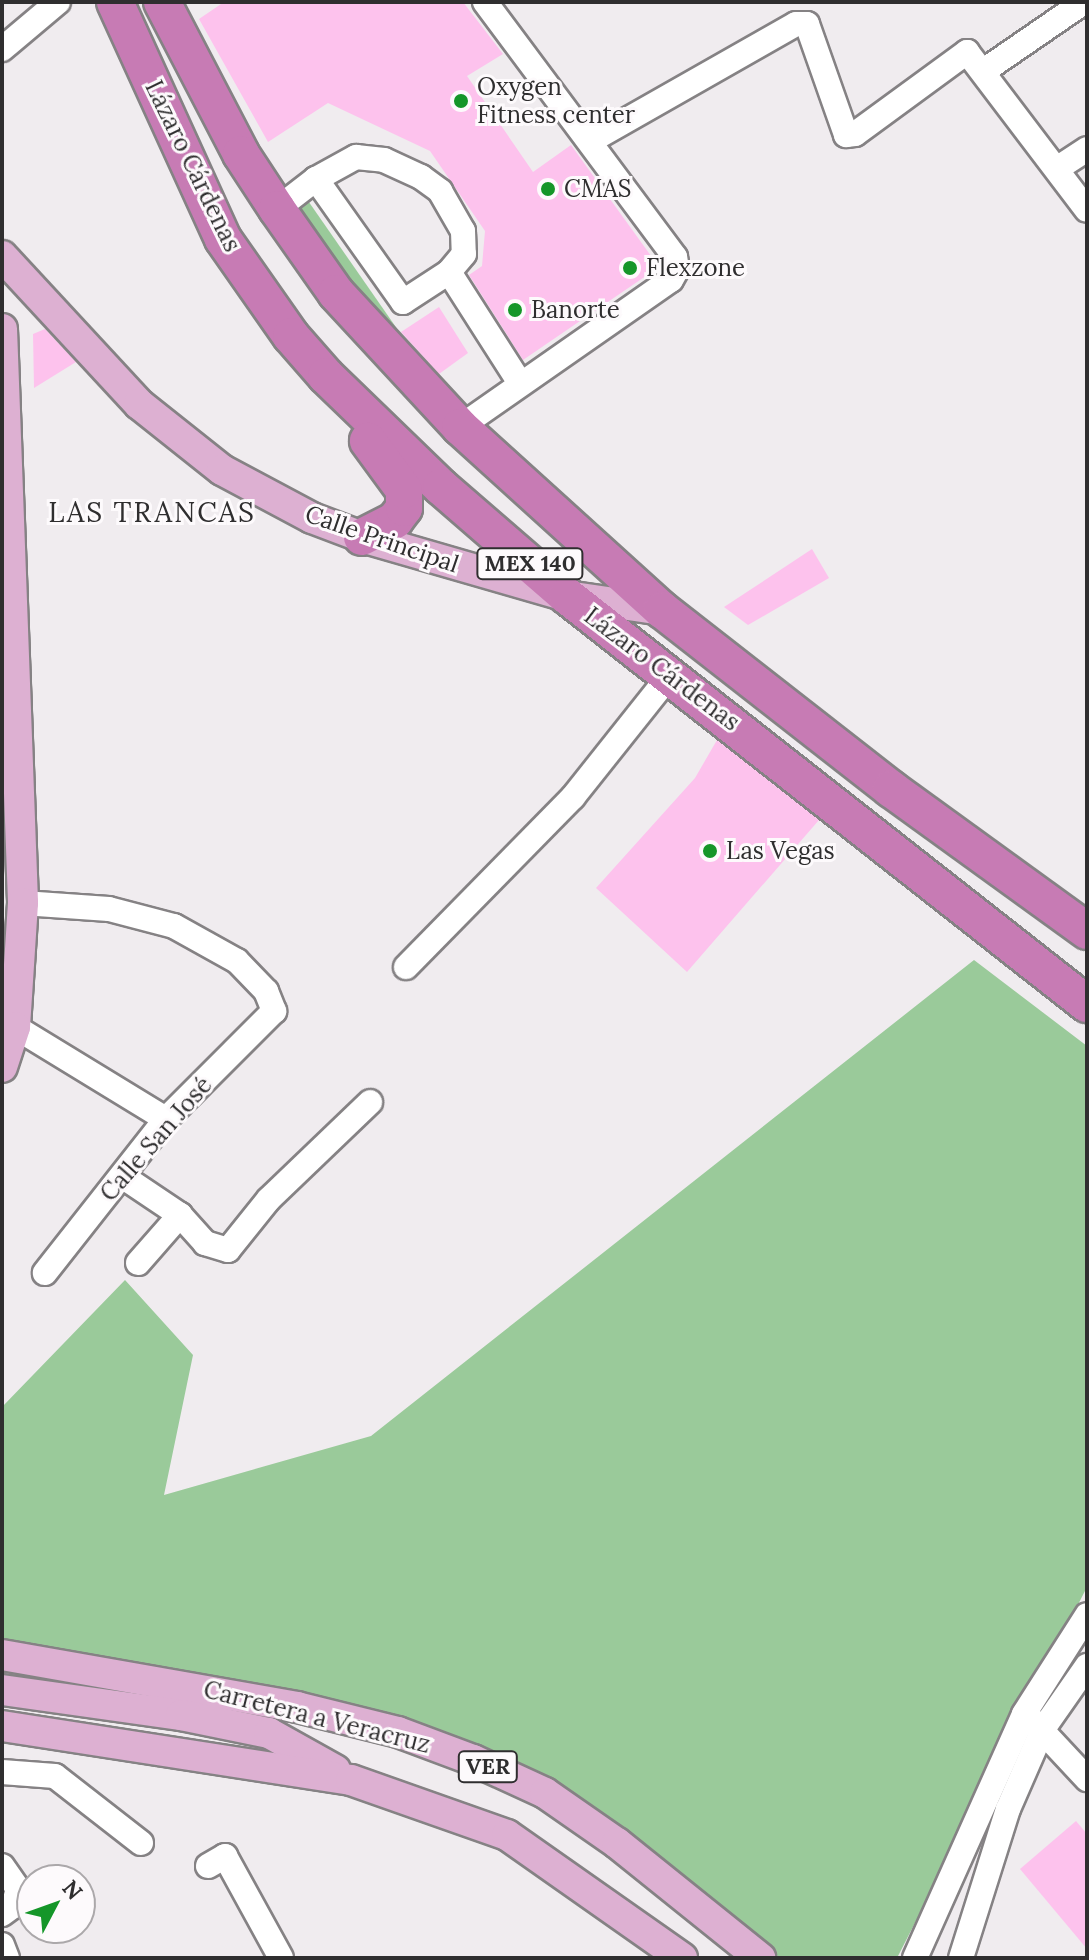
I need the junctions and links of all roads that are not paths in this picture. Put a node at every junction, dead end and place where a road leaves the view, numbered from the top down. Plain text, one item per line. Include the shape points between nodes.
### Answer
1 (58, 2) edge
2 (115, 2) edge
3 (162, 2) edge
4 (485, 2) edge
5 (1084, 2) edge
6 (2, 49) edge
7 (985, 70) junction
8 (590, 141) junction
9 (1087, 149) edge
10 (1058, 168) junction
11 (316, 179) junction
12 (277, 209) junction
13 (1087, 210) edge
14 (2, 256) edge
15 (449, 272) junction
16 (2, 329) edge
17 (326, 376) junction
18 (520, 383) junction
19 (2, 393) edge
20 (460, 427) junction
21 (362, 537) junction
22 (567, 596) junction
23 (662, 610) junction
24 (671, 674) junction
25 (23, 903) junction
26 (1087, 931) edge
27 (20, 955) junction
28 (406, 967) dead end
29 (2, 994) edge
30 (1087, 1004) edge
31 (15, 1027) junction
32 (2, 1067) edge
33 (370, 1102) dead end
34 (166, 1119) junction
35 (122, 1176) junction
36 (180, 1215) junction
37 (138, 1263) dead end
38 (45, 1273) dead end
39 (1087, 1615) edge
40 (2, 1655) edge
41 (1053, 1667) junction
42 (1083, 1682) edge
43 (2, 1690) edge
44 (297, 1707) junction
45 (181, 1715) junction
46 (1033, 1721) junction
47 (2, 1726) edge
48 (2, 1772) edge
49 (1087, 1779) edge
50 (351, 1780) junction
51 (141, 1843) dead end
52 (2, 1866) edge
53 (208, 1866) dead end
54 (2, 1914) edge
55 (2, 1945) edge
56 (754, 1953) edge
57 (677, 1954) edge
58 (7, 1958) edge
59 (281, 1958) edge
60 (915, 1958) edge
61 (961, 1958) edge

1 - 6 street
2 - 17 highway, Lázaro Cárdenas / MEX 140 via 223,239
3 - 12 highway, Lázaro Cárdenas / MEX 140 via 241,154
4 - 8 street
5 - 7 street
7 - 8 street via 974,56 959,55 855,134 846,135 815,34 807,24 796,24
7 - 10 street
8 - 18 street via 675,257 677,269 671,280
9 - 10 street
10 - 13 street
11 - 12 street
11 - 15 street via 403,302
11 - 15 street via 356,157 384,160 421,177 440,191 463,231 464,254
12 - 20 highway, Lázaro Cárdenas / MEX 140 via 336,293
14 - 21 main road, Calle Principal via 139,404 222,470 312,518
15 - 18 street
16 - 19 main road
17 - 21 highway via 338,402 404,490 404,508 395,520
17 - 22 highway, Lázaro Cárdenas / MEX 140 via 441,487
18 - 20 street
19 - 25 main road
20 - 23 highway, Lázaro Cárdenas / MEX 140
21 - 22 main road, Calle Principal
22 - 23 main road, Calle Principal
22 - 24 highway, Lázaro Cárdenas / MEX 140
23 - 26 highway, Lázaro Cárdenas / MEX 140 via 891,789
24 - 28 street via 573,797
24 - 30 highway, Lázaro Cárdenas / MEX 140
25 - 27 main road
25 - 34 street, Calle San José via 109,909 174,926 237,961 266,991 274,1011
27 - 29 street
27 - 31 main road
31 - 32 main road
31 - 34 street
33 - 36 street via 269,1199 228,1250 205,1243
34 - 35 street, Calle San José
35 - 36 street
35 - 38 street, Calle San José
36 - 37 street
39 - 41 street
40 - 44 main road, Carretera a Veracruz / VER
41 - 42 street
41 - 46 street
42 - 46 street
43 - 45 main road
44 - 45 main road
44 - 56 main road, Carretera a Veracruz / VER via 398,1732 545,1793 617,1843
45 - 50 main road via 269,1733
46 - 49 street
46 - 60 street
46 - 61 street
47 - 50 main road
48 - 51 street via 55,1776
50 - 57 main road, VER via 507,1835
52 - 54 street via 18,1889 13,1906
53 - 59 street via 225,1856
55 - 58 street
56 - 57 main road via 680,1913 669,1919 666,1929

